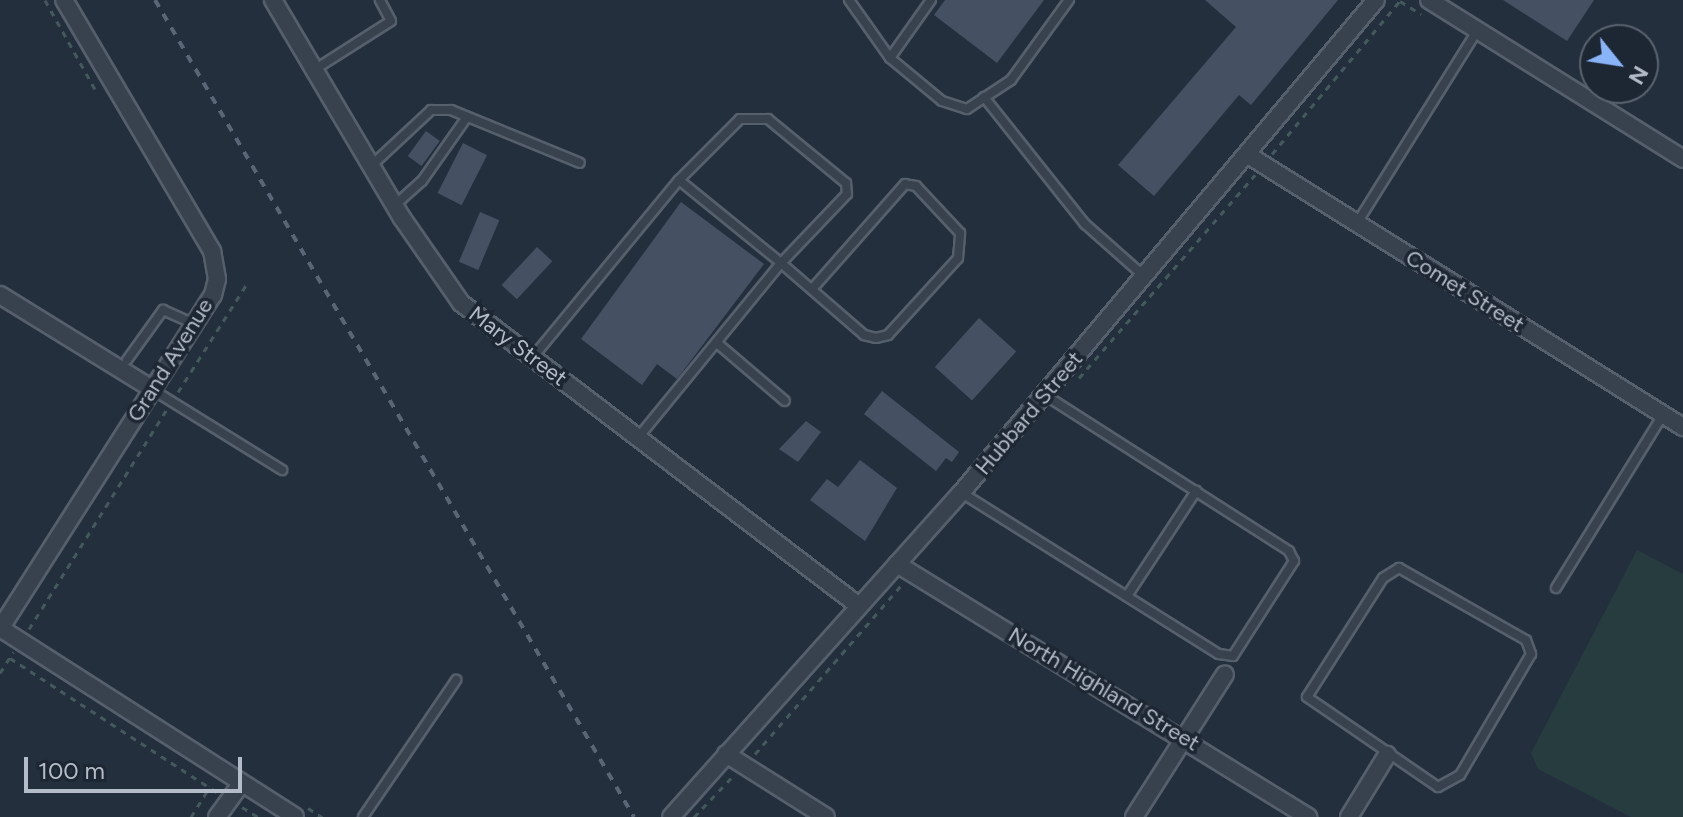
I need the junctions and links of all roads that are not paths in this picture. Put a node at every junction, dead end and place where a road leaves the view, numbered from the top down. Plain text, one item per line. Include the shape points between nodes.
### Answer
1 (64, 0) edge
2 (273, 0) edge
3 (380, 0) edge
4 (849, 0) edge
5 (931, 0) edge
6 (1069, 0) edge
7 (1376, 0) edge
8 (1429, 0) edge
9 (1477, 30) junction
10 (890, 58) junction
11 (314, 70) junction
12 (984, 97) junction
13 (467, 117) junction
14 (1248, 155) junction
15 (1683, 159) edge
16 (580, 163) dead end
17 (371, 166) junction
18 (679, 180) junction
19 (395, 206) junction
20 (1356, 223) junction
21 (781, 263) junction
22 (1144, 276) junction
23 (812, 289) junction
24 (0, 295) edge
25 (194, 325) junction
26 (717, 343) junction
27 (533, 358) junction
28 (127, 360) dead end
29 (152, 389) junction
30 (1045, 395) junction
31 (785, 401) dead end
32 (1663, 415) junction
33 (1683, 427) edge
34 (638, 438) junction
35 (282, 470) dead end
36 (1196, 491) junction
37 (961, 493) junction
38 (904, 568) junction
39 (1556, 588) dead end
40 (1127, 596) junction
41 (859, 606) junction
42 (0, 628) edge
43 (1225, 674) dead end
44 (456, 680) dead end
45 (1182, 736) junction
46 (726, 754) junction
47 (1387, 755) junction
48 (241, 784) junction
49 (217, 817) edge
50 (295, 817) edge
51 (363, 817) edge
52 (671, 817) edge
53 (826, 817) edge
54 (1134, 817) edge
55 (1308, 817) edge
56 (1349, 817) edge

1 - 25 street, Grand Avenue via 212,251 213,295
2 - 11 street, Mary Street
3 - 11 lane via 391,21
4 - 10 lane
5 - 10 lane
6 - 12 lane via 1011,80
7 - 14 street, Hubbard Street
8 - 9 street
9 - 15 street
9 - 20 lane
10 - 12 lane via 942,101 967,109
11 - 17 street, Mary Street
12 - 22 lane via 1085,224
13 - 16 lane
13 - 17 lane via 431,110
13 - 19 lane via 422,181
14 - 20 street, Comet Street
14 - 22 street, Hubbard Street
17 - 19 street, Mary Street
18 - 21 lane
18 - 21 lane via 740,119 768,119 846,183 847,194
18 - 27 lane
19 - 27 street, Mary Street via 461,303
20 - 32 street, Comet Street
21 - 23 lane
21 - 26 lane
22 - 30 street, Hubbard Street
23 - 23 lane via 864,335 888,335 958,258 960,233 916,186 905,184
24 - 29 street
25 - 28 lane via 163,310
25 - 29 street, Grand Avenue
26 - 31 lane
26 - 34 lane
27 - 34 street, Mary Street
29 - 35 lane
29 - 42 street, Grand Avenue
30 - 36 lane
30 - 37 street, Hubbard Street
32 - 33 street, Comet Street
32 - 39 lane
34 - 41 street, Mary Street
36 - 40 lane
36 - 40 lane via 1289,551 1294,561 1233,656 1219,654
37 - 38 street, Hubbard Street
37 - 40 lane
38 - 41 street, Hubbard Street
38 - 45 street, North Highland Street
41 - 46 street, Hubbard Street
42 - 48 street
43 - 45 street
44 - 51 lane
45 - 54 street
45 - 55 street, North Highland Street
46 - 52 street, Hubbard Street
46 - 53 street
47 - 47 lane via 1307,697 1383,578 1399,568 1526,640 1531,654 1460,775 1438,787
47 - 56 street
48 - 49 street
48 - 50 street

